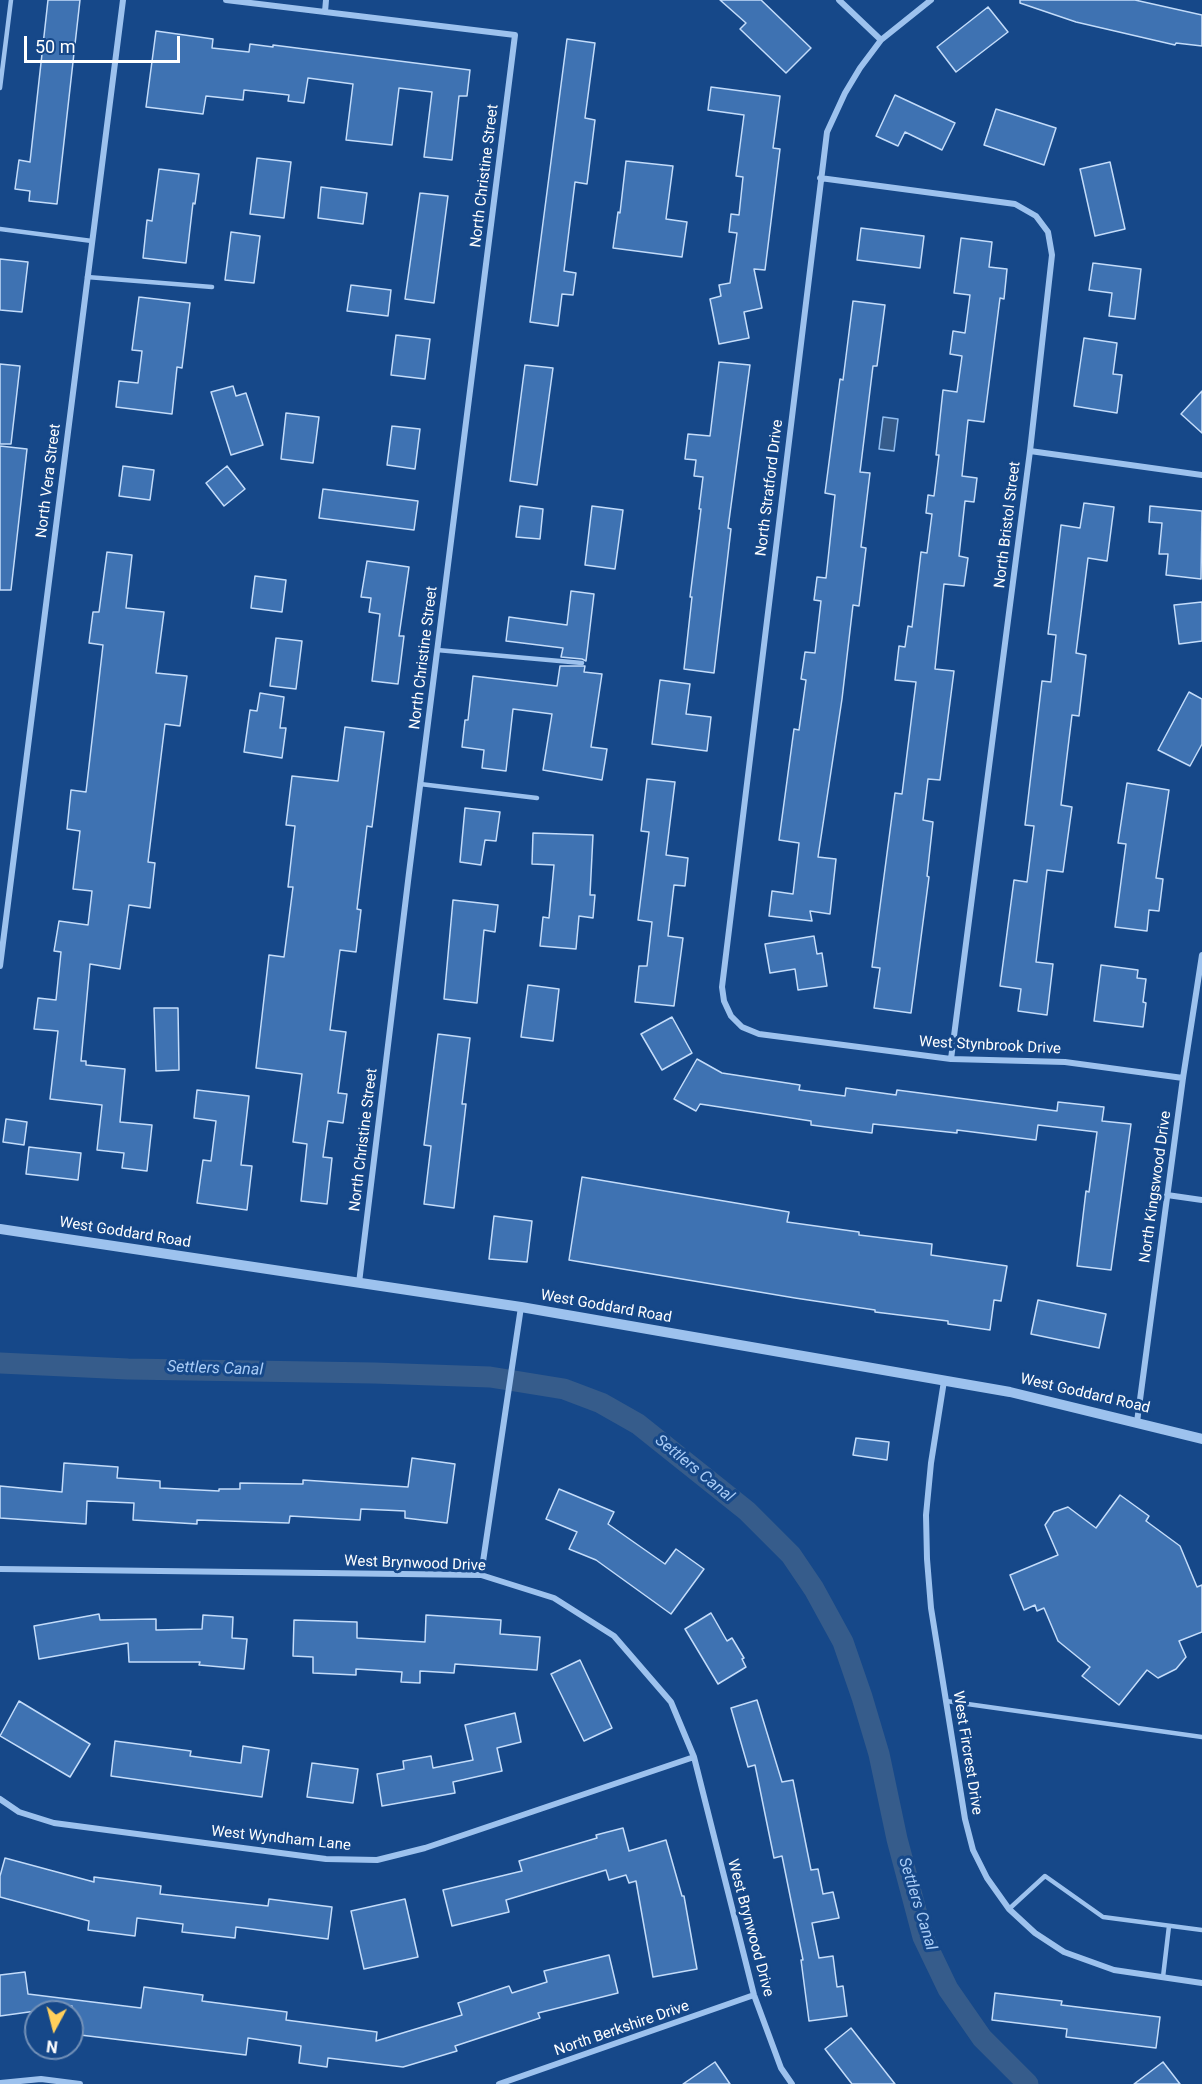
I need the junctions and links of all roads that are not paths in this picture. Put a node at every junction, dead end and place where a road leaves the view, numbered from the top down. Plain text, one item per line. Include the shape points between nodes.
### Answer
1 (10, 0) edge
2 (123, 0) edge
3 (226, 0) edge
4 (326, 0) edge
5 (839, 0) edge
6 (931, 0) edge
7 (325, 12) junction
8 (881, 40) junction
9 (0, 88) edge
10 (820, 178) junction
11 (0, 229) edge
12 (92, 241) junction
13 (87, 277) junction
14 (212, 287) dead end
15 (1030, 451) junction
16 (1202, 475) edge
17 (437, 650) junction
18 (582, 663) dead end
19 (420, 784) junction
20 (537, 798) dead end
21 (1202, 955) edge
22 (0, 966) edge
23 (731, 1016) joint
24 (951, 1059) junction
25 (1183, 1078) junction
26 (1167, 1195) junction
27 (1202, 1200) edge
28 (0, 1229) edge
29 (359, 1284) junction
30 (521, 1307) junction
31 (944, 1381) junction
32 (1137, 1422) junction
33 (1202, 1439) edge
34 (0, 1569) edge
35 (482, 1575) junction
36 (946, 1701) junction
37 (1202, 1737) edge
38 (694, 1756) junction
39 (0, 1799) edge
40 (1009, 1909) junction
41 (1170, 1926) junction
42 (1202, 1930) edge
43 (1163, 1977) junction
44 (1202, 1983) edge
45 (754, 1995) junction
46 (0, 2083) edge
47 (80, 2084) edge
48 (499, 2084) edge
49 (792, 2084) edge

1 - 9 lane
2 - 12 street, North Vera Street
3 - 7 street
4 - 7 street
5 - 8 street
6 - 8 street, North Stratford Drive
7 - 17 street, North Christine Street via 515,35
8 - 10 street, North Stratford Drive via 845,93 827,132
10 - 15 street, North Bristol Street via 1015,204 1036,216 1048,232 1052,255
10 - 23 street, North Stratford Drive via 722,987
11 - 12 lane
12 - 13 street, North Vera Street
13 - 14 lane
13 - 22 street, North Vera Street
15 - 16 street
15 - 24 street, North Bristol Street
17 - 18 lane
17 - 19 street, North Christine Street
19 - 20 lane
19 - 29 street, North Christine Street
21 - 25 street, North Kingswood Drive
23 - 24 street, West Stynbrook Drive via 759,1035
24 - 25 street, West Stynbrook Drive via 1065,1062
25 - 26 street, North Kingswood Drive
26 - 27 street
26 - 32 street, North Kingswood Drive
28 - 29 street, West Goddard Road
29 - 30 street, West Goddard Road
30 - 31 street, West Goddard Road
30 - 35 street
31 - 32 street, West Goddard Road
31 - 36 street, West Fircrest Drive via 931,1463 927,1559
32 - 33 street, West Goddard Road
34 - 35 street, West Brynwood Drive
35 - 38 street, West Brynwood Drive via 554,1598 614,1636 671,1702
36 - 37 lane
36 - 40 street, West Fircrest Drive via 973,1850
38 - 39 street, West Wyndham Lane via 425,1848 377,1860 326,1859 54,1823 19,1812
38 - 45 street, West Brynwood Drive
40 - 41 lane via 1045,1876 1103,1917
40 - 43 street, West Fircrest Drive via 1064,1952 1114,1970
41 - 42 lane
41 - 43 lane
43 - 44 street, West Fircrest Drive
45 - 48 street, North Berkshire Drive
45 - 49 street, West Brynwood Drive via 781,2068
46 - 47 street via 41,2079

